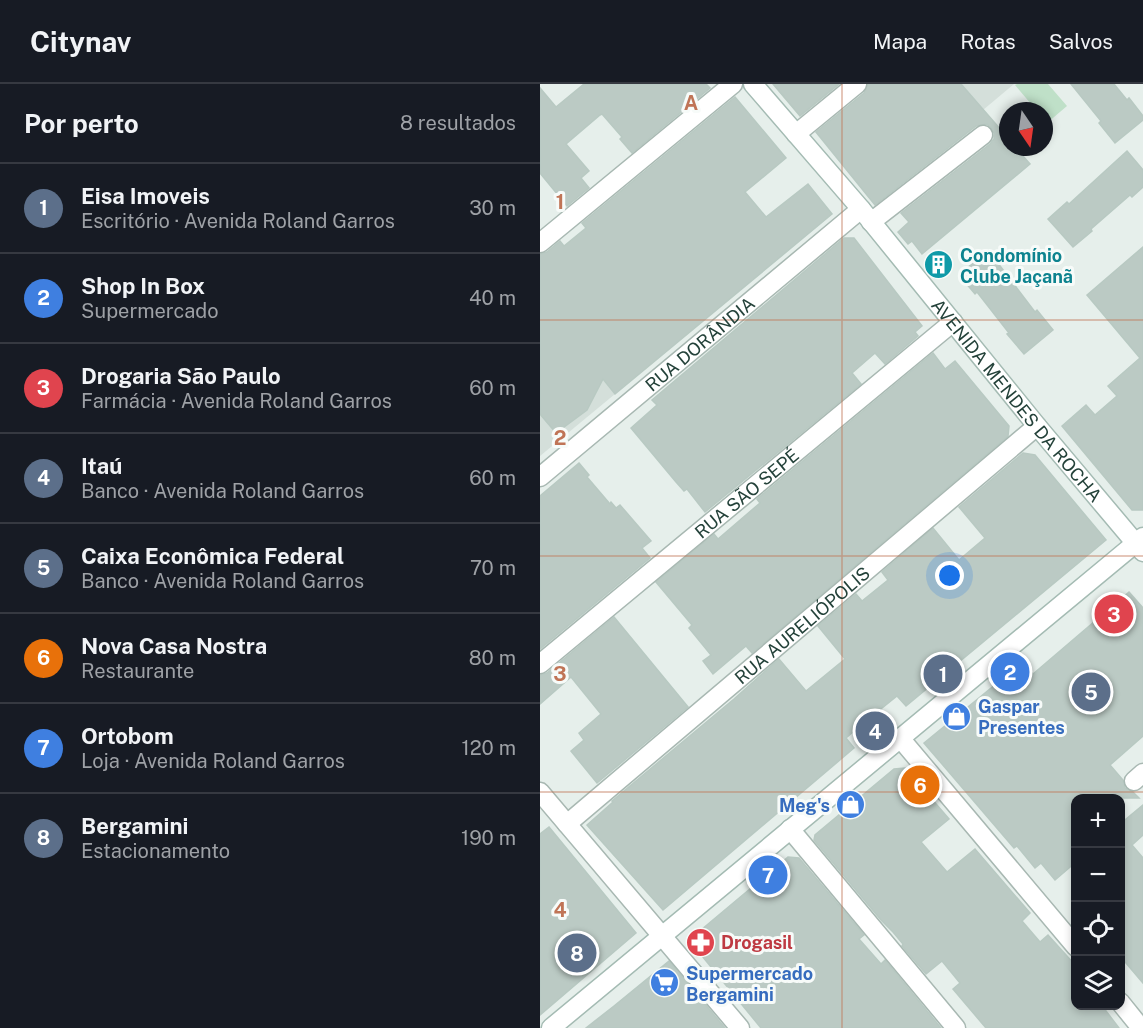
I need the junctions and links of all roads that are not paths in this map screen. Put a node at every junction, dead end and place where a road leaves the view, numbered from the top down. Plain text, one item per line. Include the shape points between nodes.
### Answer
1 (733, 84) edge
2 (753, 84) edge
3 (857, 84) edge
4 (796, 134) junction
5 (983, 135) dead end
6 (866, 216) junction
7 (540, 243) edge
8 (953, 322) junction
9 (1037, 426) junction
10 (540, 477) edge
11 (1141, 544) edge
12 (540, 664) edge
13 (900, 738) junction
14 (540, 792) edge
15 (567, 824) junction
16 (790, 829) junction
17 (662, 935) junction
18 (1071, 941) edge
19 (1125, 1008) edge
20 (551, 1028) edge
21 (740, 1028) edge
22 (956, 1028) edge
23 (1141, 1028) edge

1 - 7 street
2 - 4 street, AVENIDA MENDES DA ROCHA
3 - 4 street
4 - 6 street, AVENIDA MENDES DA ROCHA
5 - 6 street, RUA DORÂNDIA
6 - 8 street, AVENIDA MENDES DA ROCHA
6 - 10 street, RUA DORÂNDIA
8 - 9 street, AVENIDA MENDES DA ROCHA
8 - 12 street, RUA SÃO SEPÉ
9 - 11 street, AVENIDA MENDES DA ROCHA
9 - 15 street, RUA AURELIÓPOLIS
11 - 13 street
13 - 16 street
13 - 18 street
14 - 15 street
15 - 17 street
16 - 17 street
16 - 22 street
17 - 20 street
17 - 21 street
19 - 23 street

